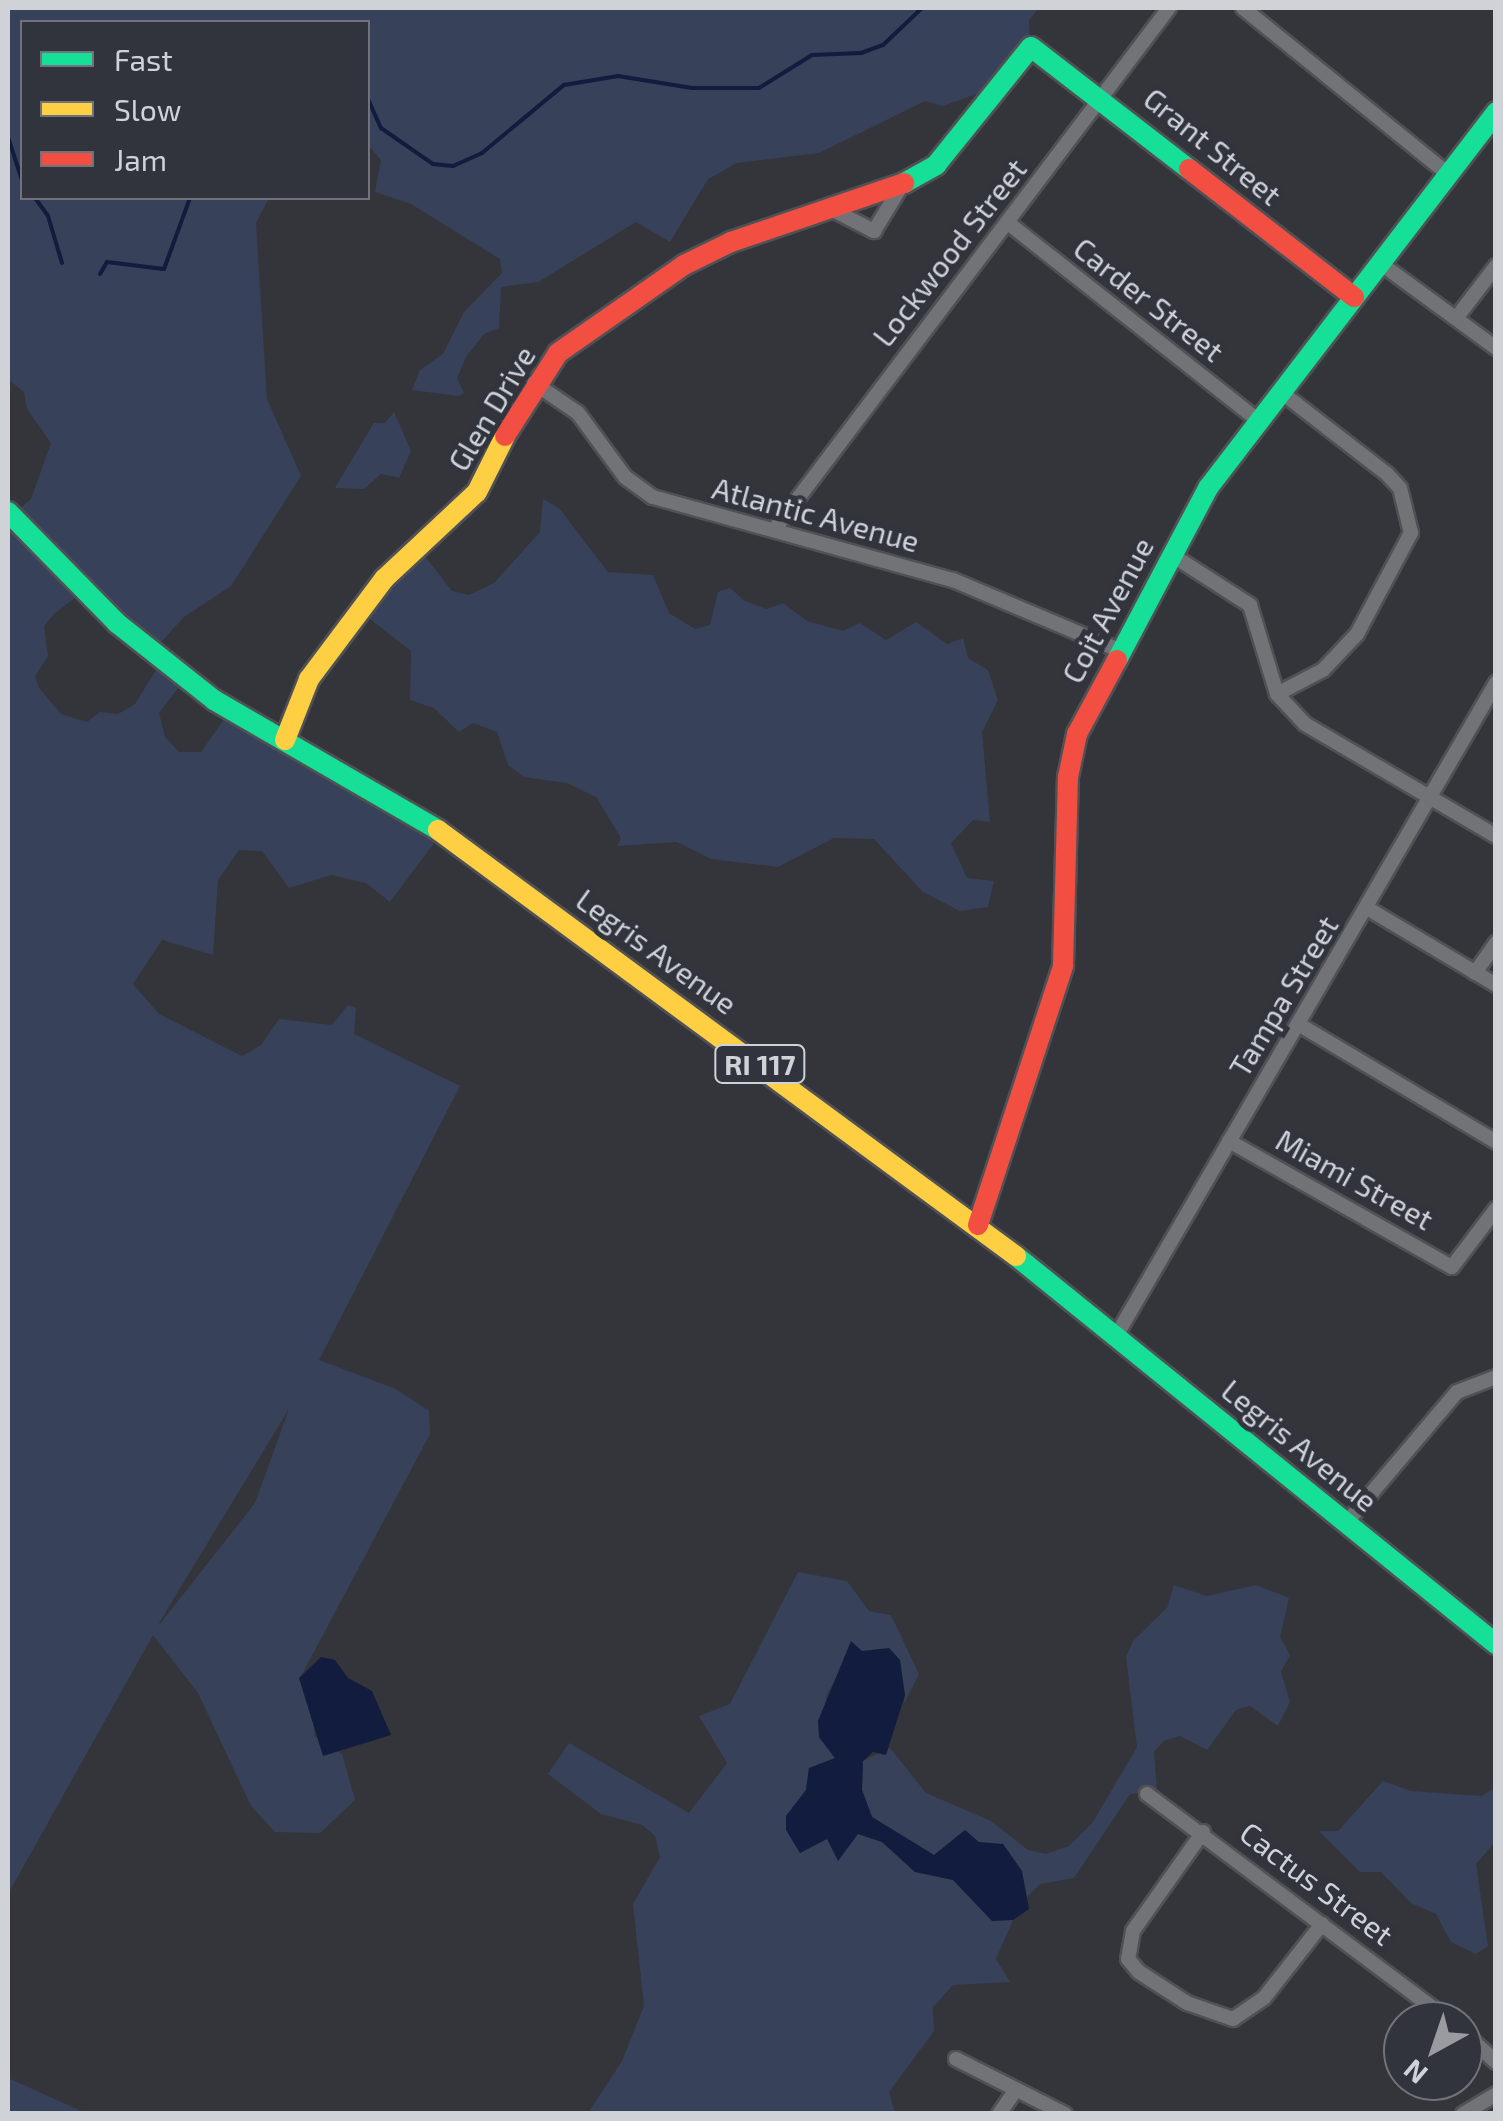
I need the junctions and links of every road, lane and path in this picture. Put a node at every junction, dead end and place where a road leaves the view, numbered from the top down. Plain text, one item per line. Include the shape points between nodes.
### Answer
1 (1169, 8) edge
2 (1243, 8) edge
3 (1031, 47) joint
4 (1103, 97) junction
5 (1496, 112) edge
6 (1448, 174) junction
7 (902, 184) junction
8 (837, 212) junction
9 (1007, 222) junction
10 (1380, 263) junction
11 (1496, 266) edge
12 (1354, 297) junction
13 (1458, 317) junction
14 (1496, 348) edge
15 (534, 384) junction
16 (1280, 392) junction
17 (1258, 420) junction
18 (8, 512) edge
19 (774, 530) junction
20 (1172, 555) junction
21 (1118, 650) junction
22 (1496, 683) edge
23 (1278, 694) junction
24 (284, 740) junction
25 (1430, 799) junction
26 (1496, 836) edge
27 (1367, 908) junction
28 (1496, 943) edge
29 (1475, 972) junction
30 (1496, 985) edge
31 (1300, 1025) junction
32 (1229, 1141) junction
33 (1496, 1142) edge
34 (1496, 1209) edge
35 (978, 1225) junction
36 (1116, 1336) junction
37 (1496, 1378) edge
38 (1348, 1522) junction
39 (1496, 1644) edge
40 (1147, 1794) dead end
41 (1202, 1832) junction
42 (1322, 1924) junction
43 (1424, 2001) edge
44 (956, 2059) dead end
45 (1014, 2091) junction
46 (1496, 2094) edge
47 (999, 2114) edge
48 (1065, 2114) edge
49 (1463, 2114) edge

1 - 4 street, Lockwood Street
2 - 6 street
3 - 4 street, Grant Street
3 - 7 street, Glen Drive via 936,166
4 - 9 street, Lockwood Street
4 - 12 street, Grant Street
5 - 6 street, Coit Avenue
6 - 10 street, Coit Avenue
7 - 8 street, Glen Drive
7 - 8 street, Glen Drive via 874,232
8 - 15 street, Glen Drive via 731,242 684,264 558,352
9 - 17 street, Carder Street
9 - 19 street, Lockwood Street
10 - 12 street, Coit Avenue
10 - 13 street
11 - 13 street
12 - 16 street, Coit Avenue
13 - 14 street
15 - 19 street, Atlantic Avenue via 578,412 636,488 716,518
15 - 24 street, Glen Drive via 477,492 384,579 309,679
16 - 17 street, Coit Avenue
16 - 23 street via 1387,474 1404,498 1411,533 1349,643 1322,670
17 - 20 street, Coit Avenue via 1208,488
18 - 24 street, Legris Avenue / RI 117 via 117,623 214,700
19 - 21 street, Atlantic Avenue via 953,580
20 - 21 street, Coit Avenue
20 - 23 street via 1250,604
21 - 35 street, Coit Avenue via 1077,734 1068,777 1063,966
22 - 25 street, Tampa Street
23 - 25 street via 1304,724
24 - 35 street, Legris Avenue / RI 117 via 448,836
25 - 26 street
25 - 27 street, Tampa Street
27 - 29 street
27 - 31 street, Tampa Street
28 - 29 street
29 - 30 street
31 - 32 street, Tampa Street
31 - 33 street
32 - 34 street, Miami Street via 1452,1267
32 - 36 street, Tampa Street
35 - 36 street, Legris Avenue / RI 117
36 - 38 street, Legris Avenue / RI 117
37 - 38 street via 1457,1392
38 - 39 street, Legris Avenue / RI 117
40 - 41 street, Cactus Street
41 - 42 street, Cactus Street
41 - 42 street via 1133,1931 1128,1959 1139,1972 1187,2003 1233,2019 1264,1998
42 - 43 street, Cactus Street
44 - 45 street
45 - 47 street
45 - 48 street
46 - 49 street

